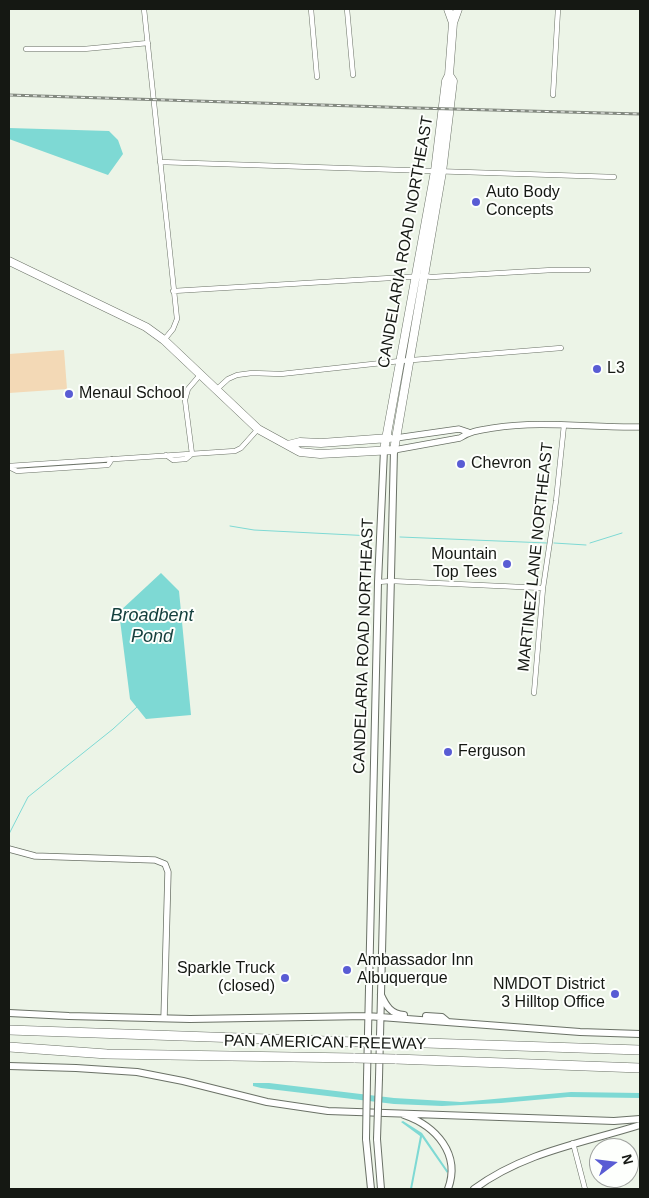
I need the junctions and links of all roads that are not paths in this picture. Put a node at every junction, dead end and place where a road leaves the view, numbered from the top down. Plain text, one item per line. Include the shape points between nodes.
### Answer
1 (144, 9) edge
2 (311, 9) edge
3 (347, 9) edge
4 (448, 9) edge
5 (458, 9) edge
6 (558, 9) edge
7 (454, 23) junction
8 (148, 43) junction
9 (26, 49) dead end
10 (353, 75) dead end
11 (317, 77) dead end
12 (553, 96) dead end
13 (160, 162) junction
14 (438, 171) junction
15 (614, 177) dead end
16 (9, 261) edge
17 (588, 270) dead end
18 (420, 276) junction
19 (173, 291) junction
20 (164, 340) junction
21 (562, 348) dead end
22 (404, 361) junction
23 (200, 375) junction
24 (216, 390) junction
25 (564, 425) junction
26 (640, 427) edge
27 (258, 429) junction
28 (468, 432) junction
29 (386, 438) junction
30 (396, 438) junction
31 (288, 445) junction
32 (384, 450) junction
33 (394, 450) junction
34 (192, 454) junction
35 (9, 466) edge
36 (391, 581) junction
37 (378, 582) junction
38 (543, 588) junction
39 (534, 693) dead end
40 (9, 849) edge
41 (380, 995) junction
42 (9, 1012) edge
43 (367, 1016) junction
44 (380, 1017) junction
45 (164, 1018) junction
46 (448, 1022) junction
47 (9, 1030) edge
48 (640, 1034) edge
49 (9, 1047) edge
50 (640, 1050) edge
51 (9, 1053) edge
52 (107, 1054) junction
53 (9, 1066) edge
54 (640, 1068) edge
55 (398, 1113) junction
56 (640, 1119) edge
57 (640, 1125) edge
58 (573, 1143) junction
59 (370, 1189) edge
60 (381, 1189) edge
61 (448, 1189) edge
62 (474, 1189) edge
63 (585, 1189) edge

1 - 8 street
2 - 11 street
3 - 10 street
4 - 7 main road
5 - 7 main road, CANDELARIA ROAD NORTHEAST
6 - 12 street
7 - 14 main road, CANDELARIA ROAD NORTHEAST via 449,76 453,81
8 - 9 street via 84,49
8 - 13 street
13 - 14 street
13 - 19 street
14 - 15 street
14 - 18 main road, CANDELARIA ROAD NORTHEAST
16 - 20 main road via 137,322
17 - 18 street
18 - 19 street
18 - 22 main road, CANDELARIA ROAD NORTHEAST
19 - 20 street via 177,319
20 - 23 main road
21 - 22 street
22 - 24 street via 281,374 244,374 228,378
22 - 29 main road, CANDELARIA ROAD NORTHEAST
22 - 30 main road, CANDELARIA ROAD NORTHEAST
23 - 24 main road
23 - 34 street via 188,389 185,400
24 - 27 main road
25 - 26 street
25 - 28 street via 522,425
25 - 38 street, MARTINEZ LANE NORTHEAST
27 - 31 main road
27 - 34 street via 241,448 234,451
28 - 30 street via 459,429
28 - 33 street via 460,438
29 - 30 main road
29 - 31 main road
29 - 32 main road, CANDELARIA ROAD NORTHEAST
30 - 33 main road, CANDELARIA ROAD NORTHEAST
31 - 32 main road via 300,452 320,454
32 - 33 main road
32 - 37 main road, CANDELARIA ROAD NORTHEAST
33 - 36 main road, CANDELARIA ROAD NORTHEAST
34 - 35 street via 186,459 173,460 166,455 112,459 108,464 17,471
36 - 37 street
36 - 38 street
36 - 41 main road, CANDELARIA ROAD NORTHEAST
37 - 43 main road, CANDELARIA ROAD NORTHEAST
38 - 39 street, MARTINEZ LANE NORTHEAST
40 - 45 street via 35,856 155,860 165,864 168,872
41 - 44 main road, CANDELARIA ROAD NORTHEAST
41 - 46 main road via 394,1013 442,1017
42 - 45 main road
43 - 44 main road
43 - 45 main road
43 - 59 main road, CANDELARIA ROAD NORTHEAST, bridge via 366,1139
44 - 46 main road
44 - 60 main road, CANDELARIA ROAD NORTHEAST, bridge via 377,1139
46 - 48 main road
47 - 50 highway, PAN AMERICAN FREEWAY, bridge
49 - 52 highway, PAN AMERICAN FREEWAY
51 - 52 highway
52 - 54 highway, PAN AMERICAN FREEWAY, bridge via 395,1059
53 - 55 main road via 137,1072 287,1106
55 - 56 main road via 614,1122
55 - 61 main road via 425,1125 444,1143 451,1164
57 - 58 main road
58 - 62 main road via 518,1163
58 - 63 street

